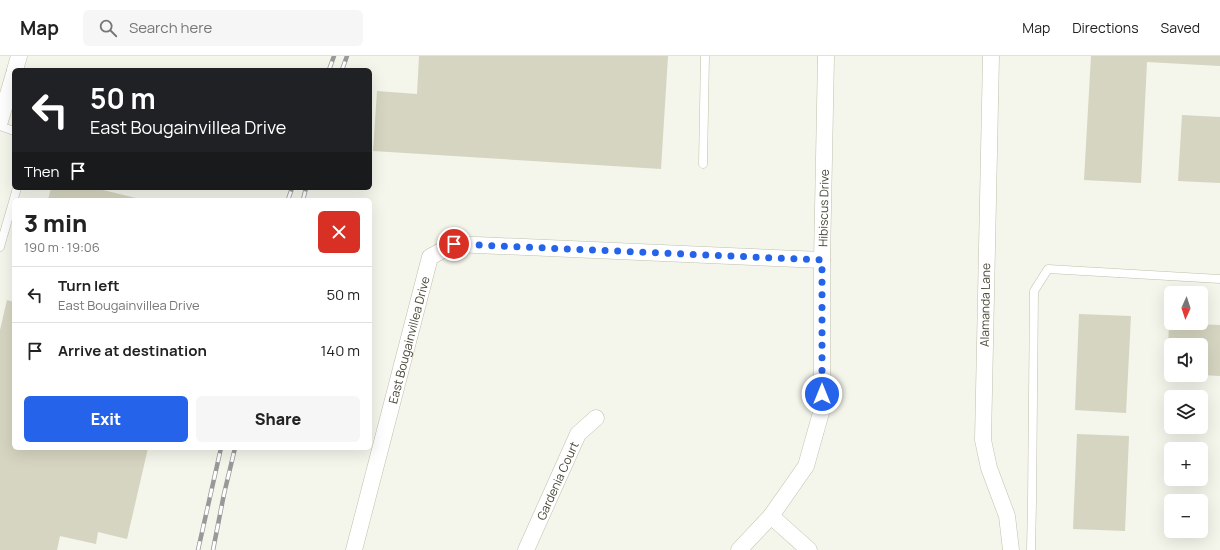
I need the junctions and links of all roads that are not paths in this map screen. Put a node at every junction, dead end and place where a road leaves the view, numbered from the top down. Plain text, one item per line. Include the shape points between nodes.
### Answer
1 (19, 56) edge
2 (705, 56) edge
3 (826, 56) edge
4 (990, 56) edge
5 (16, 68) edge
6 (12, 81) edge
7 (0, 121) edge
8 (0, 126) edge
9 (12, 130) edge
10 (703, 164) dead end
11 (12, 205) edge
12 (0, 247) edge
13 (822, 260) junction
14 (1220, 279) edge
15 (596, 418) dead end
16 (771, 516) junction
17 (354, 550) edge
18 (526, 550) edge
19 (739, 550) edge
20 (809, 550) edge
21 (1011, 550) edge
22 (1031, 550) edge

1 - 5 street
2 - 10 lane
3 - 13 street, Hibiscus Drive
4 - 21 street, Alamanda Lane via 983,440 989,468 1007,516
6 - 7 street
8 - 9 lane
11 - 12 lane
13 - 16 street, Hibiscus Drive via 822,409 806,466
13 - 17 street, East Bougainvillea Drive via 454,244 430,257
14 - 22 lane via 1048,269 1034,291
15 - 18 street, Gardenia Court via 578,434
16 - 19 street, Hibiscus Drive
16 - 20 street

